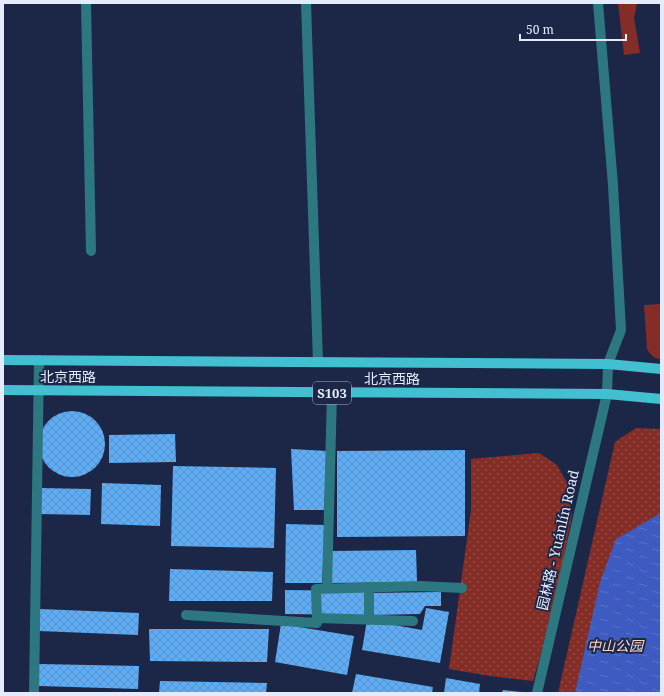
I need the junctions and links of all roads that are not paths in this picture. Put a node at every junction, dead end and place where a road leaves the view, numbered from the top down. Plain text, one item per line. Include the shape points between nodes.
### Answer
1 (86, 3) edge
2 (306, 3) edge
3 (598, 3) edge
4 (91, 251) dead end
5 (3, 360) edge
6 (39, 360) junction
7 (318, 362) junction
8 (608, 364) junction
9 (661, 368) edge
10 (3, 390) edge
11 (39, 391) junction
12 (332, 393) junction
13 (607, 394) junction
14 (661, 399) edge
15 (369, 587) junction
16 (328, 588) junction
17 (462, 588) dead end
18 (186, 615) dead end
19 (317, 618) junction
20 (369, 620) junction
21 (413, 621) dead end
22 (34, 693) edge
23 (537, 693) edge

1 - 4 street
2 - 7 street
3 - 8 street, 园林路 - Yuánlín Road via 613,185 621,330
5 - 6 main road, 北京西路 / S103
6 - 7 main road, 北京西路 / S103
6 - 11 street
7 - 8 main road, 北京西路 / S103
8 - 9 main road, 北京西路 / S103
8 - 13 street, 园林路 - Yuánlín Road
10 - 11 main road, 北京西路 / S103
11 - 12 main road, 北京西路 / S103
11 - 22 street
12 - 13 main road, 北京西路 / S103
12 - 16 street
13 - 14 main road, 北京西路 / S103
13 - 23 street, 园林路 - Yuánlín Road
15 - 16 street
15 - 17 street
15 - 20 street
16 - 19 street via 316,589
18 - 19 street via 317,623
19 - 20 street
20 - 21 street

